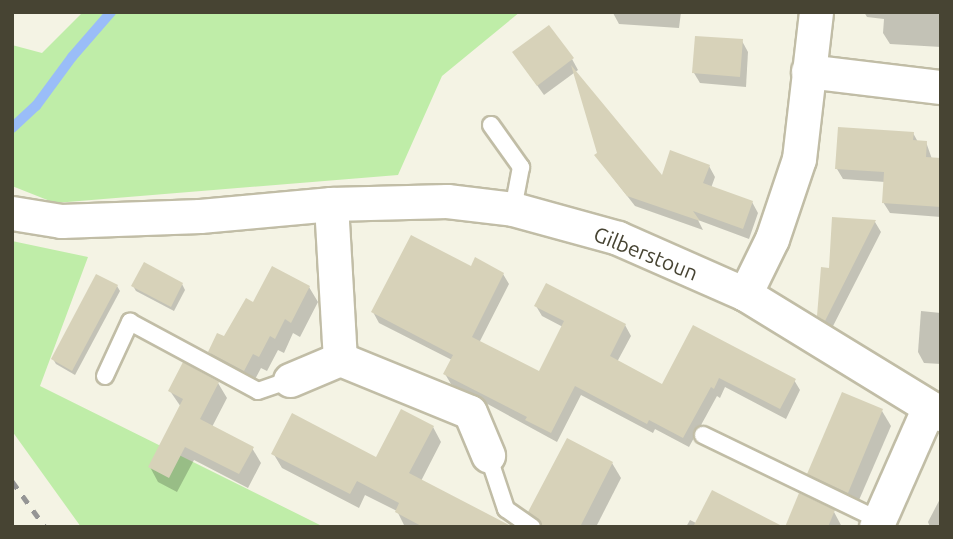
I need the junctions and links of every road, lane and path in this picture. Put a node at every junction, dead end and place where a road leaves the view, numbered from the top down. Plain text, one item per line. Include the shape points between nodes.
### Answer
1 (811, 13) edge
2 (808, 71) junction
3 (941, 87) edge
4 (491, 125) dead end
5 (331, 205) junction
6 (513, 209) junction
7 (12, 214) edge
8 (745, 294) junction
9 (340, 359) junction
10 (105, 376) dead end
11 (290, 380) joint
12 (935, 411) edge
13 (703, 435) dead end
14 (488, 455) joint
15 (878, 523) edge
16 (532, 527) edge

1 - 2 street
2 - 3 street
2 - 8 street via 799,159 772,239
4 - 6 lane via 522,167
5 - 6 street, Gilberstoun via 447,201
5 - 7 street, Gilberstoun via 61,221
5 - 9 street
6 - 8 street, Gilberstoun via 618,238
8 - 12 street, Gilberstoun
9 - 11 street
9 - 14 street via 470,412
10 - 11 lane via 130,322 258,391
12 - 15 street, Gilberstoun
13 - 15 lane
14 - 16 lane via 506,509

